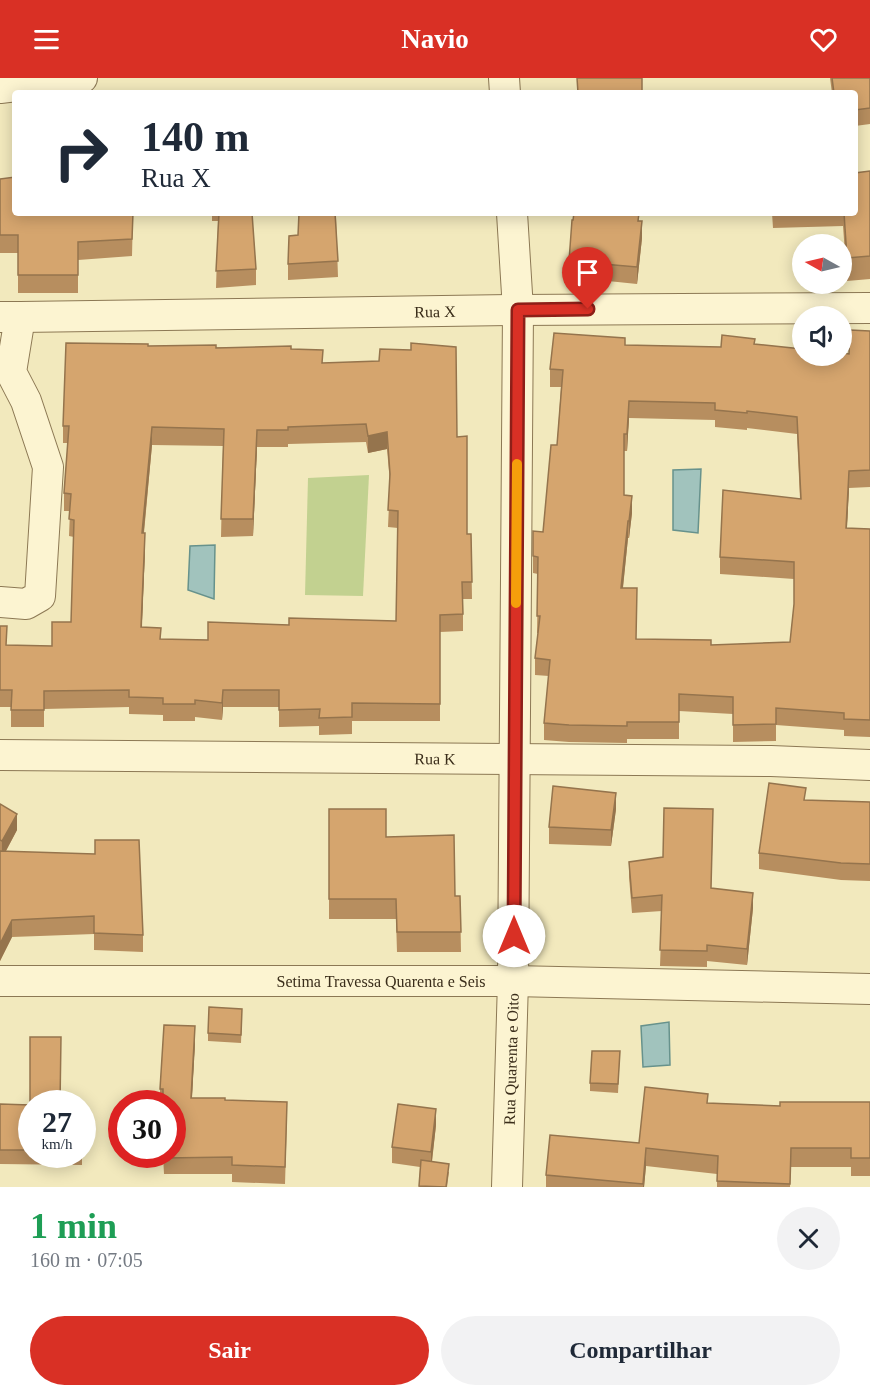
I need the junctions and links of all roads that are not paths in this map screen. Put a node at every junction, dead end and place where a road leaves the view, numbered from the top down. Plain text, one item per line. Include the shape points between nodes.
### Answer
1 (82, 78) edge
2 (0, 88) edge
3 (512, 216) edge
4 (870, 308) edge
5 (518, 310) junction
6 (10, 317) edge
7 (0, 602) edge
8 (0, 755) edge
9 (515, 759) junction
10 (870, 765) edge
11 (0, 981) edge
12 (513, 981) junction
13 (870, 989) edge
14 (507, 1187) edge

1 - 2 street
3 - 5 street, Rua Quarenta e Oito
4 - 5 street, Rua X
5 - 6 street, Rua X
5 - 9 street, Rua Quarenta e Oito
6 - 7 street via 12,372 48,467 40,596 26,604
8 - 9 street, Rua K
9 - 10 street, Rua K
9 - 12 street, Rua Quarenta e Oito
11 - 12 street, Setima Travessa Quarenta e Seis
12 - 13 street, Setima Travessa Quarenta e Seis
12 - 14 street, Rua Quarenta e Oito

